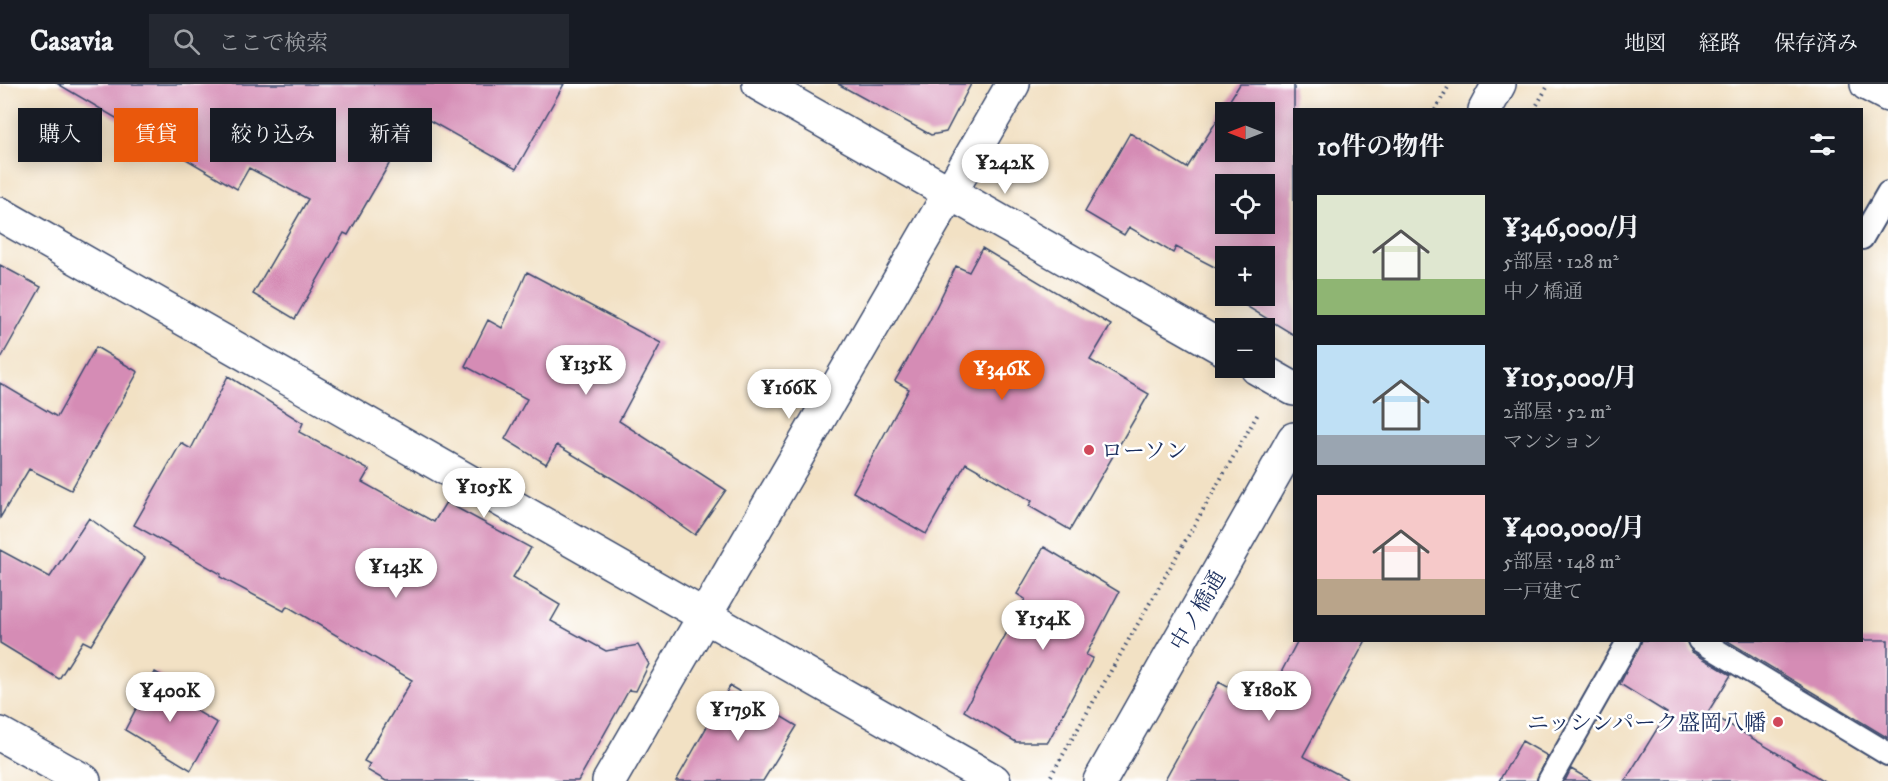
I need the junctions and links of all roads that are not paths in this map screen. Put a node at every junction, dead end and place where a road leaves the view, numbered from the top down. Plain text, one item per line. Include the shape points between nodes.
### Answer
1 (759, 84) edge
2 (1013, 84) edge
3 (1499, 84) edge
4 (1867, 84) edge
5 (1888, 95) edge
6 (1486, 108) edge
7 (950, 193) junction
8 (1888, 193) edge
9 (0, 214) edge
10 (1863, 236) edge
11 (1215, 344) edge
12 (1293, 441) edge
13 (705, 616) junction
14 (1628, 642) edge
15 (1702, 642) edge
16 (0, 734) edge
17 (1888, 754) edge
18 (84, 781) edge
19 (609, 781) edge
20 (994, 781) edge
21 (1100, 781) edge
22 (1549, 781) edge

1 - 7 main road
2 - 7 main road
3 - 6 main road
4 - 5 main road
7 - 11 main road
7 - 13 main road
8 - 10 lane
9 - 13 main road
12 - 21 main road, 中ノ橋通
13 - 19 main road
13 - 20 main road
14 - 22 lane
15 - 17 lane
16 - 18 main road

